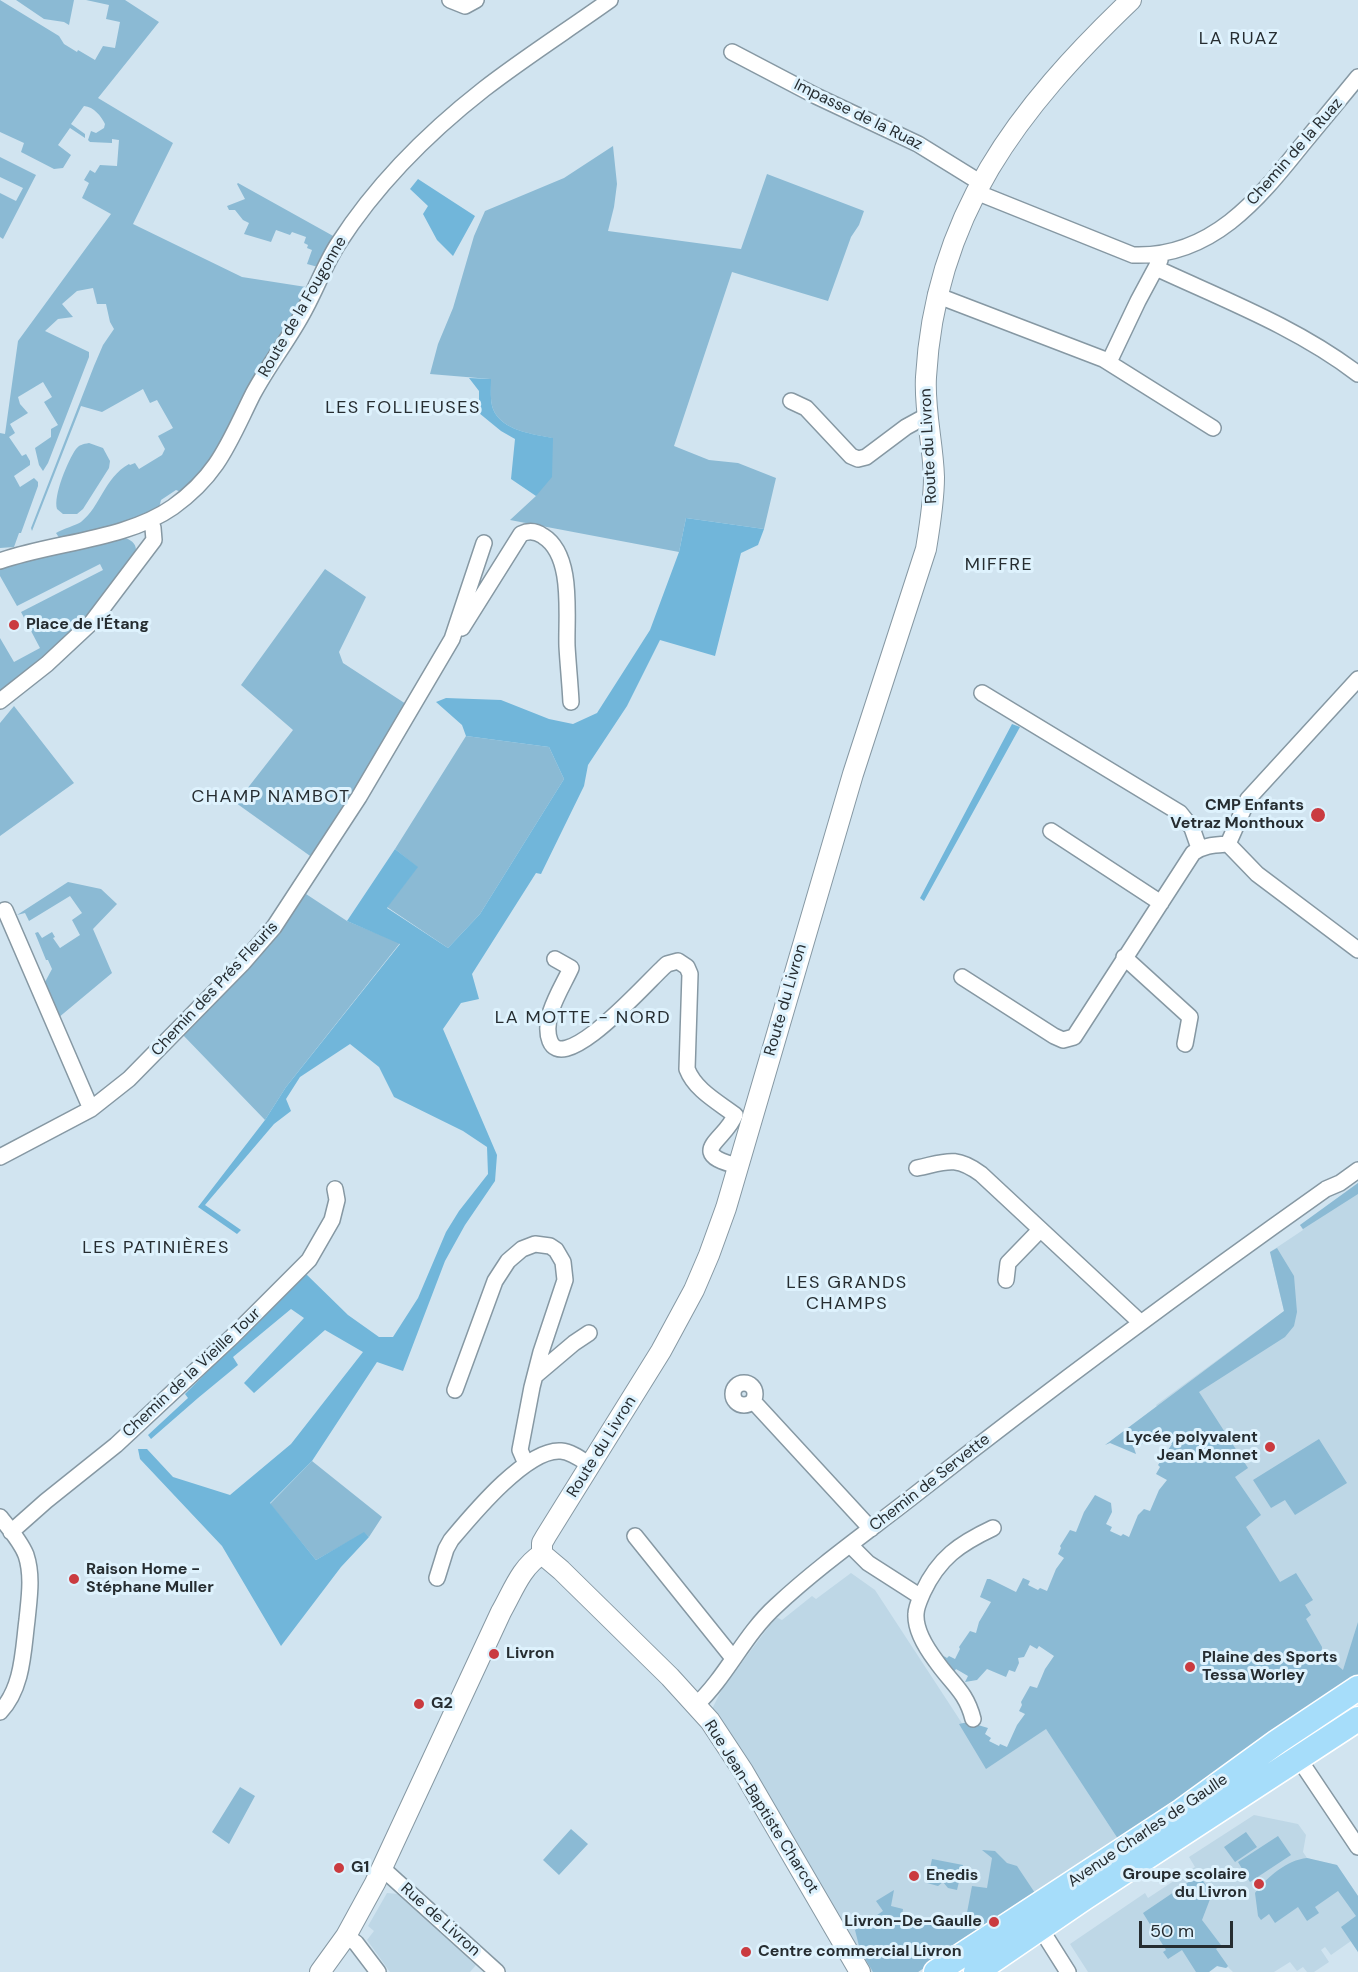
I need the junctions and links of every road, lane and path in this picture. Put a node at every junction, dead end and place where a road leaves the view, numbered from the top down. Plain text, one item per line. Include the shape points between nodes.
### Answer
1 (450, 0) edge
2 (476, 0) edge
3 (610, 0) edge
4 (1131, 0) edge
5 (732, 52) dead end
6 (1358, 77) edge
7 (979, 187) junction
8 (1164, 253) junction
9 (1156, 268) junction
10 (936, 295) junction
11 (1109, 362) junction
12 (1358, 374) edge
13 (791, 401) dead end
14 (928, 414) junction
15 (1213, 428) dead end
16 (150, 520) junction
17 (484, 543) dead end
18 (0, 554) edge
19 (18, 555) junction
20 (0, 561) edge
21 (452, 639) junction
22 (1358, 679) edge
23 (982, 693) dead end
24 (0, 701) edge
25 (571, 702) dead end
26 (1051, 831) dead end
27 (1228, 844) junction
28 (1199, 848) junction
29 (1161, 903) junction
30 (5, 910) dead end
31 (1358, 950) edge
32 (1124, 957) junction
33 (555, 959) dead end
34 (962, 977) dead end
35 (1185, 1044) dead end
36 (91, 1109) junction
37 (0, 1157) edge
38 (738, 1166) junction
39 (917, 1168) dead end
40 (1358, 1170) edge
41 (335, 1189) dead end
42 (1040, 1230) junction
43 (1006, 1280) dead end
44 (1140, 1322) junction
45 (589, 1333) dead end
46 (535, 1376) junction
47 (455, 1390) dead end
48 (753, 1401) dead end
49 (526, 1464) junction
50 (590, 1465) junction
51 (0, 1517) edge
52 (993, 1528) dead end
53 (871, 1529) junction
54 (11, 1532) junction
55 (635, 1536) dead end
56 (849, 1545) junction
57 (542, 1554) junction
58 (437, 1578) dead end
59 (921, 1597) junction
60 (733, 1658) junction
61 (1358, 1688) edge
62 (696, 1705) junction
63 (0, 1712) edge
64 (973, 1719) dead end
65 (1358, 1719) edge
66 (1285, 1736) junction
67 (1298, 1759) junction
68 (1358, 1847) edge
69 (382, 1868) junction
70 (1036, 1919) junction
71 (346, 1936) junction
72 (320, 1972) edge
73 (378, 1972) edge
74 (497, 1972) edge
75 (860, 1972) edge
76 (936, 1972) edge
77 (976, 1972) edge
78 (1068, 1972) edge

1 - 2 street via 465,6
3 - 16 street, Route de la Fougonne via 485,88 407,158 329,258 306,307 254,392 219,461 195,489
4 - 7 street, Route du Livron via 1037,98
5 - 7 street, Impasse de la Ruaz via 918,144
6 - 8 street, Chemin de la Ruaz via 1267,189 1240,214 1210,236
7 - 8 street, Chemin de la Ruaz via 1133,255
7 - 10 street, Route du Livron via 953,242
8 - 9 street
9 - 11 street
9 - 12 street via 1279,324
10 - 11 street
10 - 14 street, Route du Livron via 927,364
11 - 15 street
13 - 14 street via 806,408 858,459
14 - 38 street, Route du Livron via 934,476 923,560 853,774
16 - 19 street, Route de la Fougonne
16 - 24 street via 154,540 92,622 48,664
17 - 21 street, Chemin des Prés Fleuris
18 - 19 street, Route de la Fougonne
19 - 20 street, Route de la Fougonne
21 - 25 street, Chemin des Prés Fleuris via 521,534 532,531 545,537 557,551 566,582
21 - 36 street, Chemin des Prés Fleuris via 359,797 274,927 129,1079
22 - 27 street via 1248,799
23 - 28 street via 1180,813 1192,828
26 - 29 street
27 - 28 street
27 - 31 street via 1257,874
28 - 29 street
29 - 32 street
30 - 36 street
32 - 34 street via 1080,1030 1068,1040 1054,1036
32 - 35 street via 1190,1017
33 - 38 street via 571,968 549,1020 549,1039 561,1050 573,1047 603,1026 667,964 678,961 687,967 687,1069 699,1088 735,1115 731,1125 712,1144 711,1151 719,1161
36 - 37 street, Chemin des Prés Fleuris
38 - 50 street, Route du Livron via 694,1290
39 - 42 street via 949,1161 968,1164
40 - 44 street, Chemin de Servette
41 - 54 street, Chemin de la Vieille Tour via 337,1200 332,1220 309,1260 116,1445
42 - 43 street via 1008,1263
42 - 44 street
44 - 53 street, Chemin de Servette
45 - 46 street
46 - 47 street via 566,1273 556,1250 536,1244 515,1254 495,1281
46 - 49 street via 519,1450
48 - 53 street
49 - 50 street via 560,1451
49 - 58 street via 451,1540
50 - 57 street, Route du Livron via 542,1543
51 - 54 street
52 - 59 street via 942,1560
53 - 56 street, Chemin de Servette
54 - 63 street via 25,1552 30,1594 20,1672
55 - 60 street
56 - 59 street via 868,1563
56 - 60 street, Chemin de Servette via 775,1606
57 - 62 street, Rue Jean-Baptiste Charcot
57 - 69 street, Route du Livron via 529,1563 501,1612
59 - 64 street via 916,1616 918,1628 936,1662 963,1693
60 - 62 street, Chemin de Servette
61 - 66 main road, Avenue Charles de Gaulle
62 - 75 street, Rue Jean-Baptiste Charcot via 743,1771
65 - 67 main road, Avenue Charles de Gaulle
66 - 67 main road via 1305,1744
66 - 70 main road, Avenue Charles de Gaulle
67 - 68 street
67 - 70 main road, Avenue Charles de Gaulle via 1094,1892
69 - 71 street, Route du Livron
69 - 74 street, Rue de Livron
70 - 76 main road, Avenue Charles de Gaulle
70 - 77 main road, Avenue Charles de Gaulle
70 - 78 street
71 - 72 street, Route du Livron
71 - 73 street

